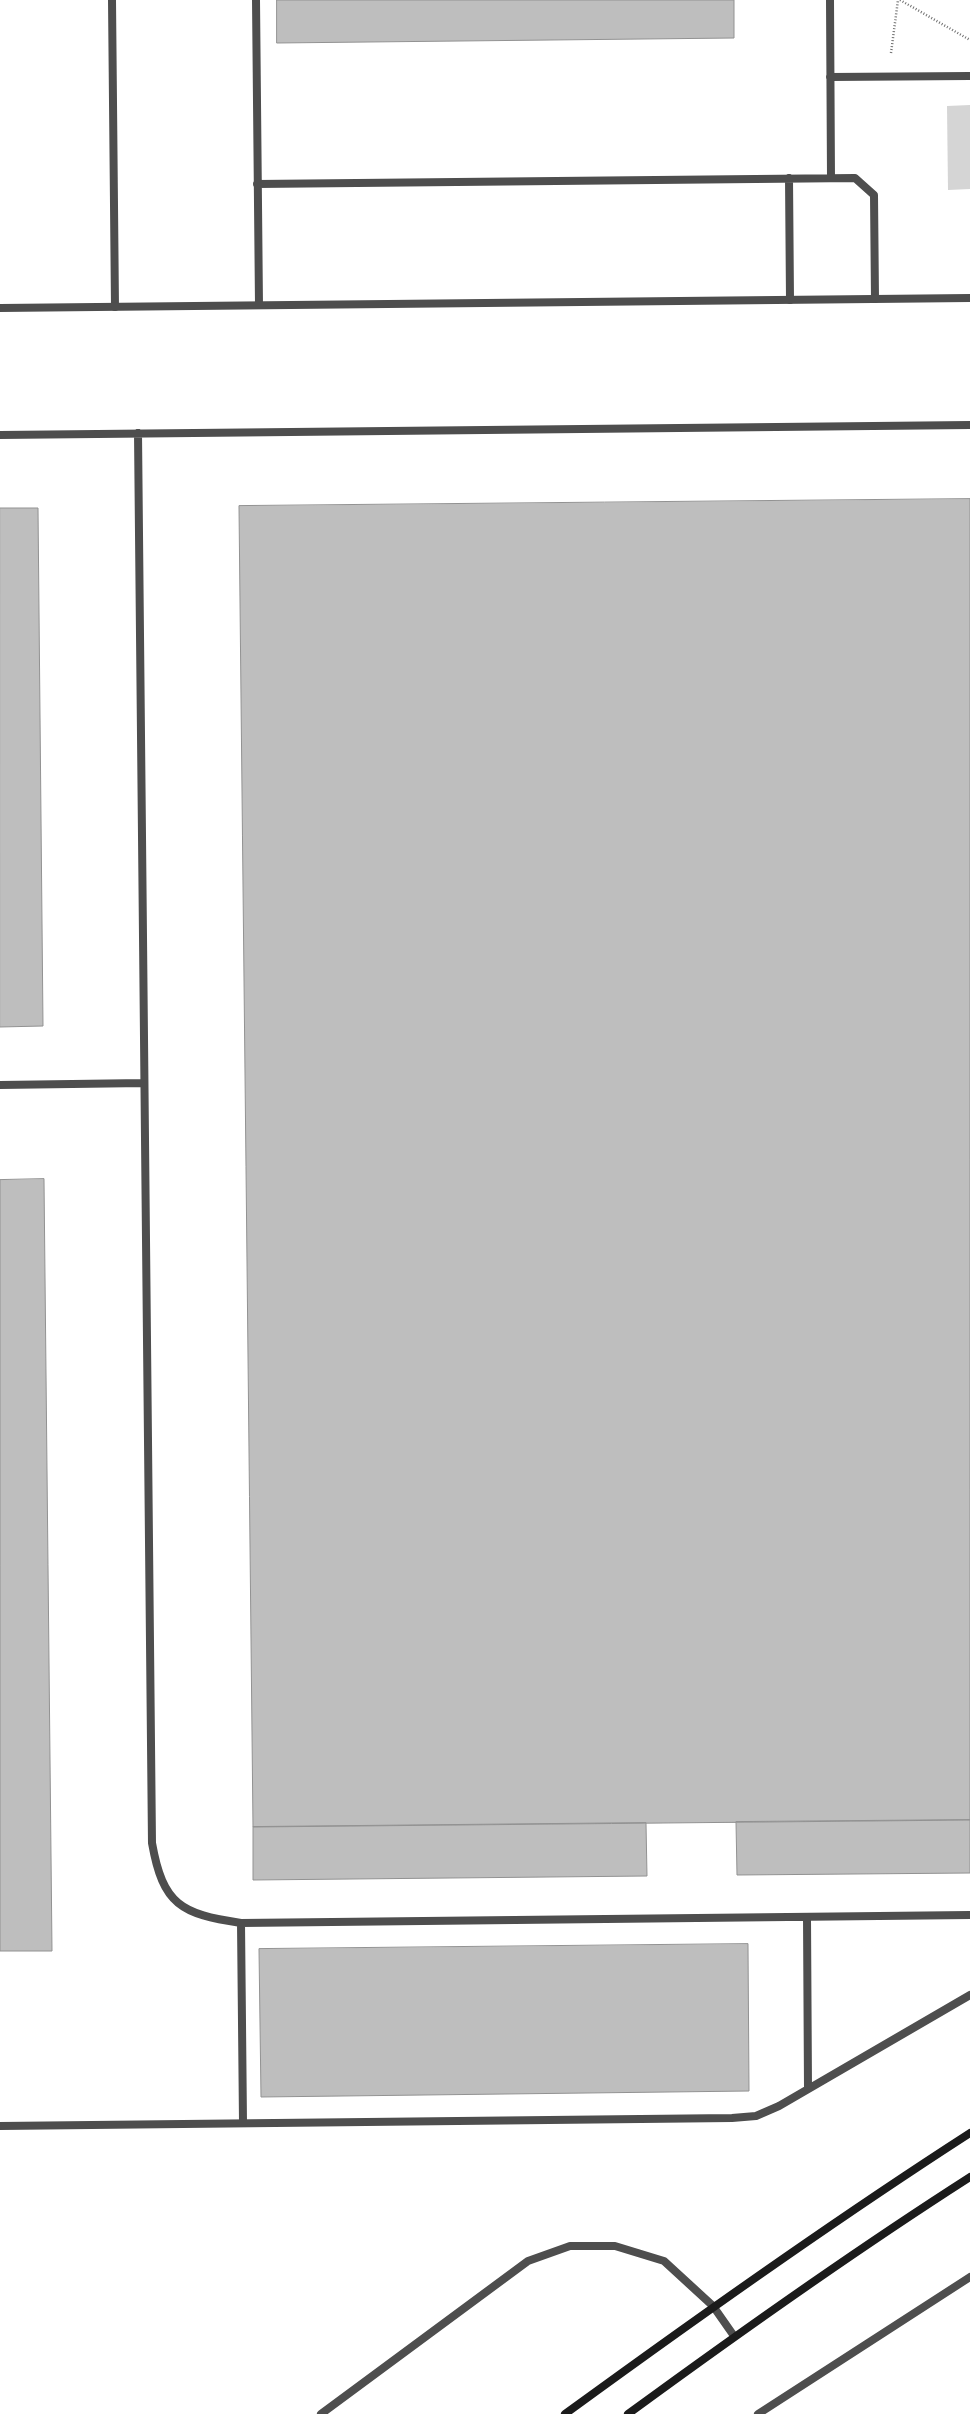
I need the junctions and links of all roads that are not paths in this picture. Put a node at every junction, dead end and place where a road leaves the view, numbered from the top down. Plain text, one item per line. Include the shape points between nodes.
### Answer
1 (112, 0) edge
2 (256, 0) edge
3 (830, 0) edge
4 (970, 76) edge
5 (830, 77) junction
6 (788, 178) junction
7 (831, 178) junction
8 (258, 184) junction
9 (970, 298) edge
10 (875, 299) junction
11 (790, 300) junction
12 (258, 305) junction
13 (115, 307) junction
14 (0, 308) edge
15 (970, 425) edge
16 (138, 433) junction
17 (0, 434) edge
18 (144, 1083) junction
19 (0, 1085) edge
20 (970, 1915) edge
21 (806, 1917) junction
22 (240, 1923) junction
23 (970, 1995) edge
24 (808, 2089) junction
25 (243, 2123) junction
26 (0, 2126) edge
27 (970, 2133) edge
28 (970, 2177) edge
29 (970, 2277) edge
30 (713, 2306) junction
31 (734, 2336) junction
32 (321, 2414) edge
33 (565, 2414) edge
34 (628, 2414) edge
35 (758, 2414) edge

1 - 13 street
2 - 8 street
3 - 5 street
4 - 5 street
5 - 7 street
6 - 7 street
6 - 8 street
6 - 11 street
7 - 10 street via 855,178 874,195
8 - 12 street
9 - 10 street
10 - 11 street
11 - 12 street
12 - 13 street
13 - 14 street
15 - 16 street
16 - 17 street
16 - 18 street
18 - 19 street
18 - 22 street via 152,1843 157,1872 174,1902 206,1918
20 - 21 street
21 - 22 street
21 - 24 street
22 - 25 street
23 - 24 street
24 - 25 street via 756,2116 732,2118
25 - 26 street
27 - 30 main road via 874,2195
28 - 31 main road
29 - 35 street
30 - 31 street
30 - 32 street via 664,2262 615,2246 570,2246 528,2262
30 - 33 main road
31 - 34 main road

